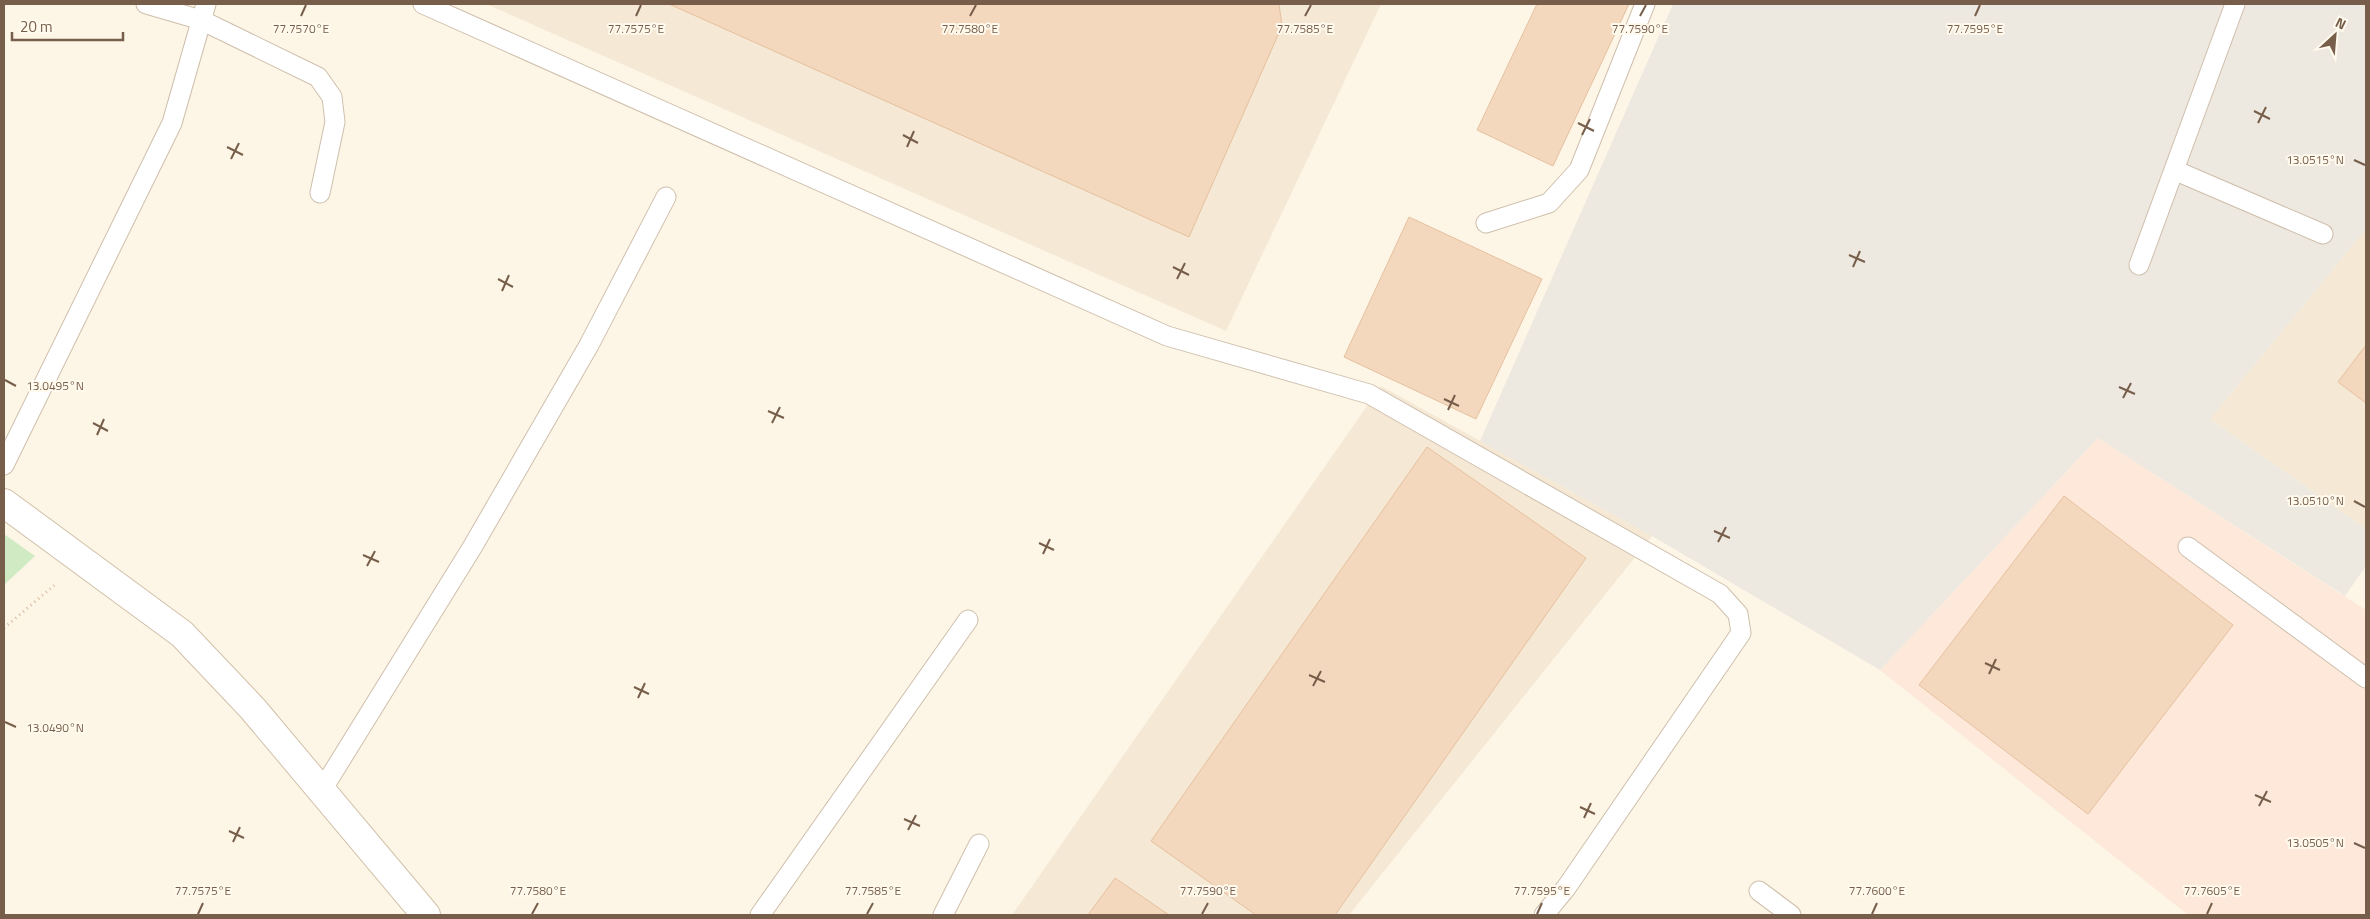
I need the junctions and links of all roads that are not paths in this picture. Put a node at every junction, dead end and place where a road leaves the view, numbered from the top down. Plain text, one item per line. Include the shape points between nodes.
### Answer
1 (146, 4) edge
2 (423, 4) edge
3 (1645, 4) edge
4 (2235, 4) edge
5 (203, 12) edge
6 (2174, 170) junction
7 (320, 193) dead end
8 (666, 197) dead end
9 (1486, 223) dead end
10 (2323, 234) dead end
11 (2139, 264) dead end
12 (4, 464) edge
13 (4, 503) edge
14 (2188, 547) dead end
15 (968, 620) dead end
16 (2366, 678) edge
17 (322, 790) junction
18 (979, 844) dead end
19 (1759, 890) dead end
20 (426, 915) edge
21 (760, 915) edge
22 (943, 915) edge
23 (1544, 915) edge
24 (1791, 915) edge

1 - 5 lane
2 - 23 lane via 1168,336 1369,394 1720,594 1738,614 1741,633 1566,888
3 - 9 lane via 1579,170 1549,203
4 - 6 lane
5 - 7 lane via 318,77 332,97 335,122
5 - 12 lane via 172,123
6 - 10 lane
6 - 11 lane
8 - 17 lane via 589,345 473,546
13 - 17 street via 182,634 253,709
14 - 16 lane
15 - 21 lane
17 - 20 street
18 - 22 lane
19 - 24 lane

